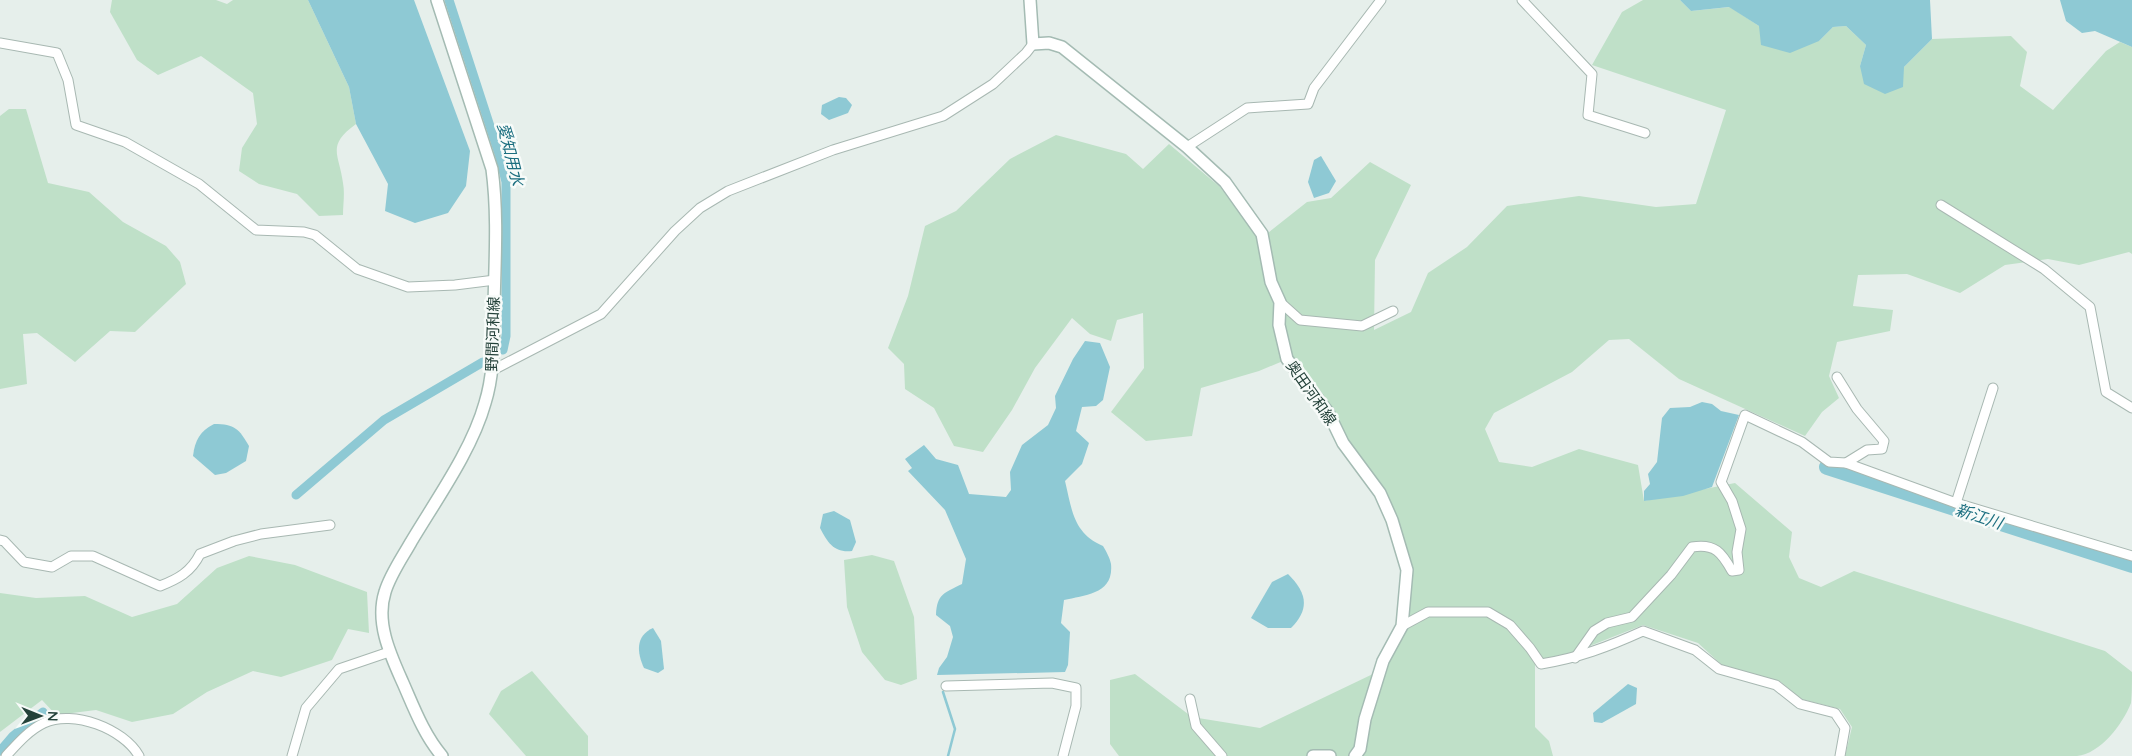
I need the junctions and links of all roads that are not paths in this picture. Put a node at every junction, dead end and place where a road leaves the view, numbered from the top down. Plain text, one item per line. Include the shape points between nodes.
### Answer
1 (437, 0) edge
2 (1030, 0) edge
3 (1381, 0) edge
4 (1522, 0) edge
5 (0, 43) edge
6 (1033, 44) junction
7 (1645, 133) dead end
8 (1187, 147) junction
9 (1941, 205) dead end
10 (495, 280) junction
11 (1280, 302) junction
12 (1393, 311) dead end
13 (493, 370) junction
14 (1837, 377) dead end
15 (1993, 388) dead end
16 (2132, 408) edge
17 (1846, 462) junction
18 (1956, 503) junction
19 (330, 525) dead end
20 (0, 540) edge
21 (2132, 556) edge
22 (1402, 626) junction
23 (390, 652) junction
24 (1575, 658) junction
25 (946, 686) dead end
26 (1190, 699) dead end
27 (6, 756) edge
28 (139, 756) edge
29 (292, 756) edge
30 (442, 756) edge
31 (1063, 756) edge
32 (1222, 756) edge
33 (1313, 756) edge
34 (1330, 756) edge
35 (1355, 756) edge
36 (1840, 756) edge

1 - 10 main road, 野間河和線 via 492,169
2 - 6 main road
3 - 8 street via 1314,88 1308,104 1247,108
4 - 7 street via 1592,74 1588,115
5 - 10 street via 57,54 68,80 76,125 125,142 199,184 256,230 315,235 357,269 408,287
6 - 8 main road, 奥田河和線 via 1049,43 1062,47
6 - 13 street via 993,84 943,116 833,150 728,191 700,208 675,231 601,314
8 - 11 main road, 奥田河和線 via 1225,182 1262,234 1271,282
9 - 16 street via 2044,269 2090,307 2106,392
10 - 13 main road, 野間河和線
11 - 12 street via 1300,320 1362,326
11 - 22 main road, 奥田河和線 via 1279,325 1287,359 1328,412 1343,443 1380,494 1392,520 1407,570
13 - 23 main road, 野間河和線 via 485,404 468,445 384,593 384,634
14 - 17 street via 1857,409 1884,441 1882,449 1867,450
15 - 18 street
17 - 18 street
17 - 24 street via 1829,462 1802,442 1745,415 1721,482 1732,501 1741,530 1736,552 1739,570 1732,571 1723,554 1704,544 1692,546 1671,575 1632,617 1608,623 1594,631
18 - 21 street
19 - 20 street via 234,541 200,554 193,566 176,580 160,586 94,556 71,556 52,567 24,562 4,540
22 - 24 street via 1428,612 1488,612 1510,625 1541,664
22 - 35 main road, 奥田河和線 via 1383,661 1365,719 1360,749
23 - 29 street via 339,669 306,708
23 - 30 main road, 野間河和線 via 433,746
24 - 36 street via 1643,631 1695,650 1719,669 1776,685 1800,704 1835,713 1846,728
25 - 31 street via 1052,683 1076,688 1076,706
26 - 32 street via 1196,726
27 - 28 street via 18,742 43,724 54,719 82,719 104,727 133,744
33 - 34 main road

